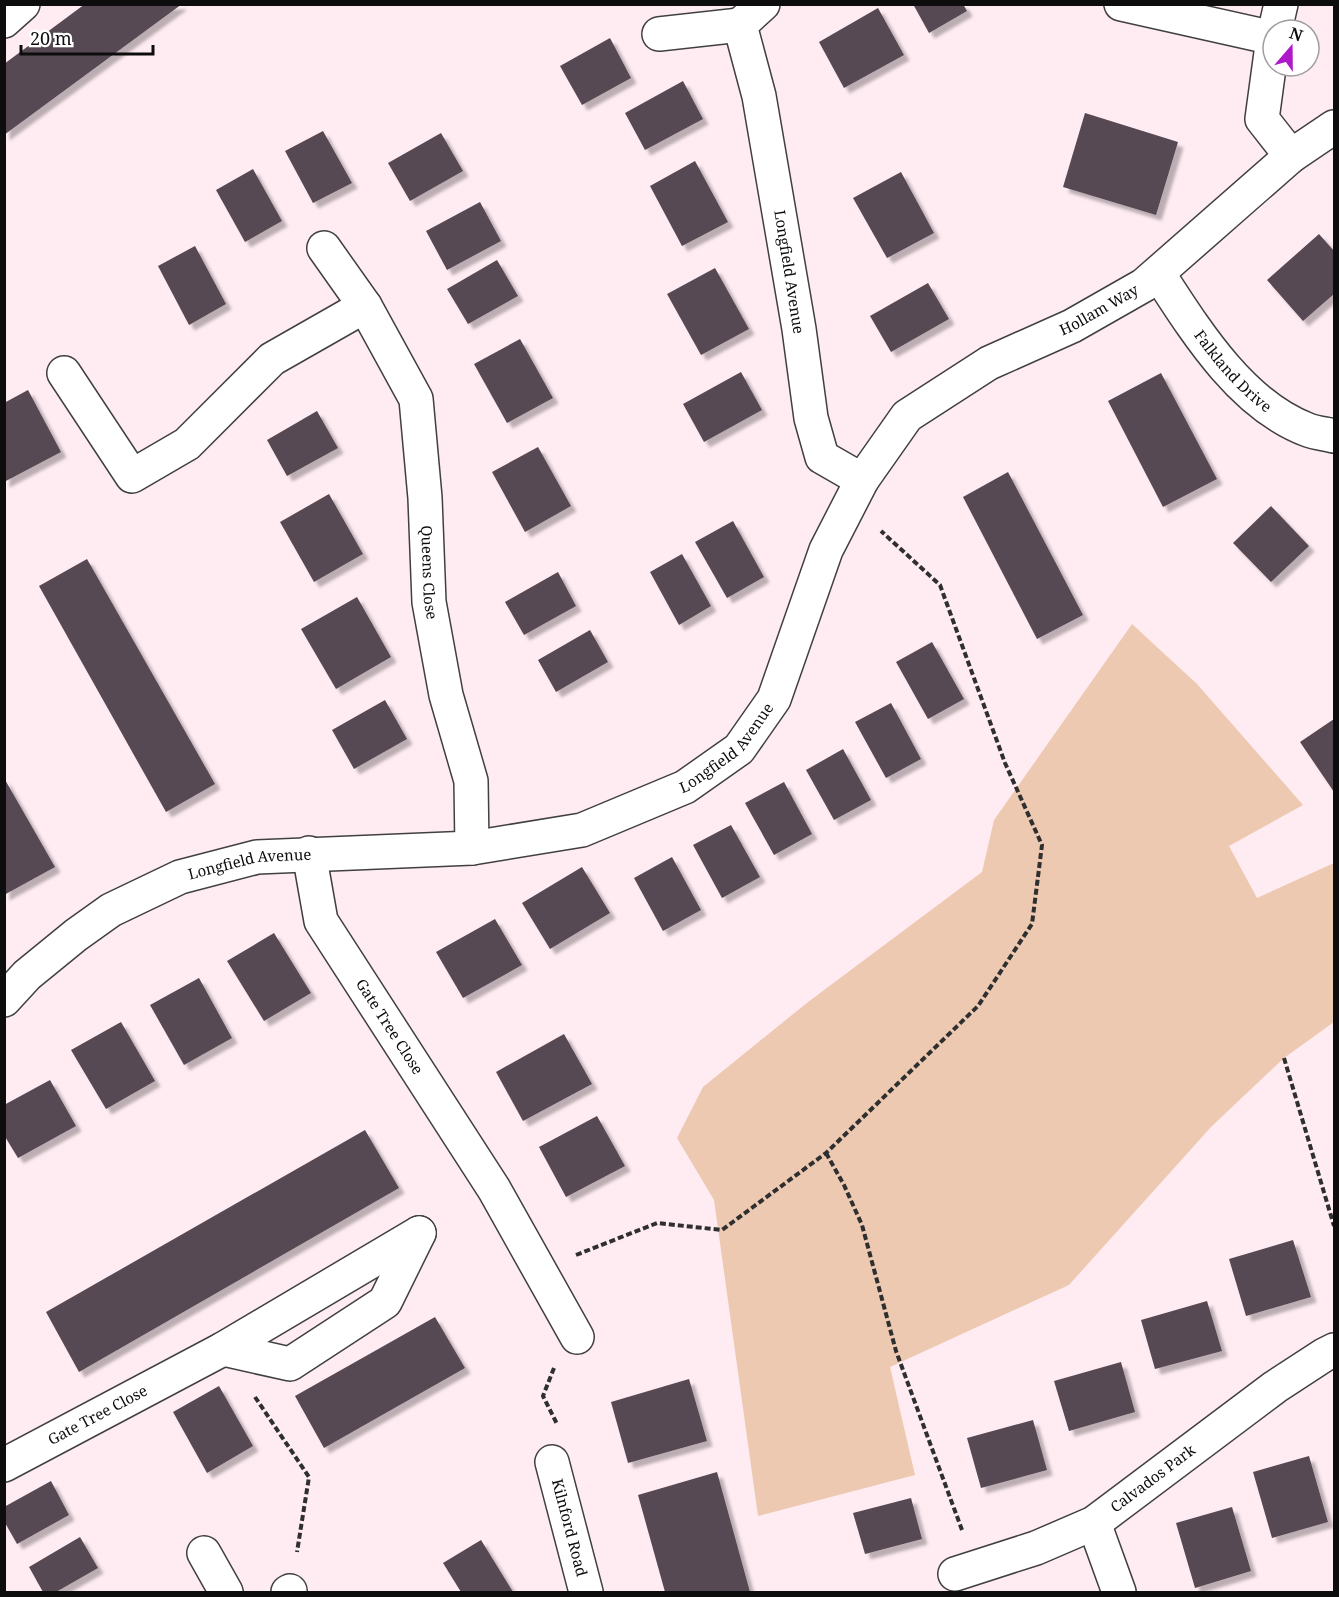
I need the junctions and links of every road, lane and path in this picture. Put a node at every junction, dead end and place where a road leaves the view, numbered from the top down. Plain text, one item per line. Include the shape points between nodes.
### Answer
1 (23, 4) edge
2 (1121, 4) edge
3 (752, 15) edge
4 (4, 21) edge
5 (659, 34) dead end
6 (1261, 36) edge
7 (1268, 78) edge
8 (1335, 127) edge
9 (1291, 156) junction
10 (324, 248) dead end
11 (1158, 273) junction
12 (365, 306) junction
13 (64, 373) dead end
14 (1335, 436) edge
15 (862, 480) junction
16 (846, 510) junction
17 (472, 848) junction
18 (309, 853) junction
19 (4, 1000) edge
20 (1284, 1058) dead end
21 (826, 1153) junction
22 (1335, 1226) edge
23 (539, 1270) junction
24 (577, 1337) joint
25 (223, 1349) junction
26 (1335, 1350) edge
27 (552, 1462) joint
28 (4, 1465) edge
29 (1094, 1523) junction
30 (204, 1553) dead end
31 (965, 1571) joint
32 (289, 1592) edge
33 (226, 1593) edge
34 (586, 1593) edge
35 (1119, 1593) edge

1 - 4 street
2 - 6 street
3 - 5 street, Longfield Avenue
3 - 15 street, Longfield Avenue via 759,96 811,418 822,457
7 - 9 street via 1262,119
8 - 9 street, Hollam Way
9 - 11 street, Hollam Way
10 - 12 street, Queens Close
11 - 14 street, Falkland Drive via 1194,328 1268,409 1308,430
11 - 15 street, Hollam Way via 1072,326 988,363 907,416
12 - 13 street via 272,359 187,444 132,476
12 - 17 street, Queens Close via 416,399 429,602 446,695 471,781
15 - 16 street, Longfield Avenue
16 - 17 street, Longfield Avenue via 826,550 774,699 739,749 685,787 582,830
16 - 21 path via 881,531 940,585 1005,763 1042,845 1032,924 978,1006
17 - 18 street, Longfield Avenue
18 - 19 street, Longfield Avenue via 257,857 170,881 111,910 76,935 27,975
18 - 23 street, Gate Tree Close via 321,921 494,1189
20 - 22 path
21 - 23 path via 722,1230 657,1223
21 - 31 path via 862,1225 896,1351
23 - 24 street, Gate Tree Close
24 - 27 path via 556,1364 543,1396 560,1430
25 - 25 street, Gate Tree Close via 244,1337 419,1233 385,1302 290,1364
25 - 28 street, Gate Tree Close
25 - 32 path via 309,1477
26 - 29 street, Calvados Park via 1275,1387
27 - 34 street, Kilnford Road
29 - 31 street, Calvados Park via 1036,1548
29 - 35 street
30 - 33 street

